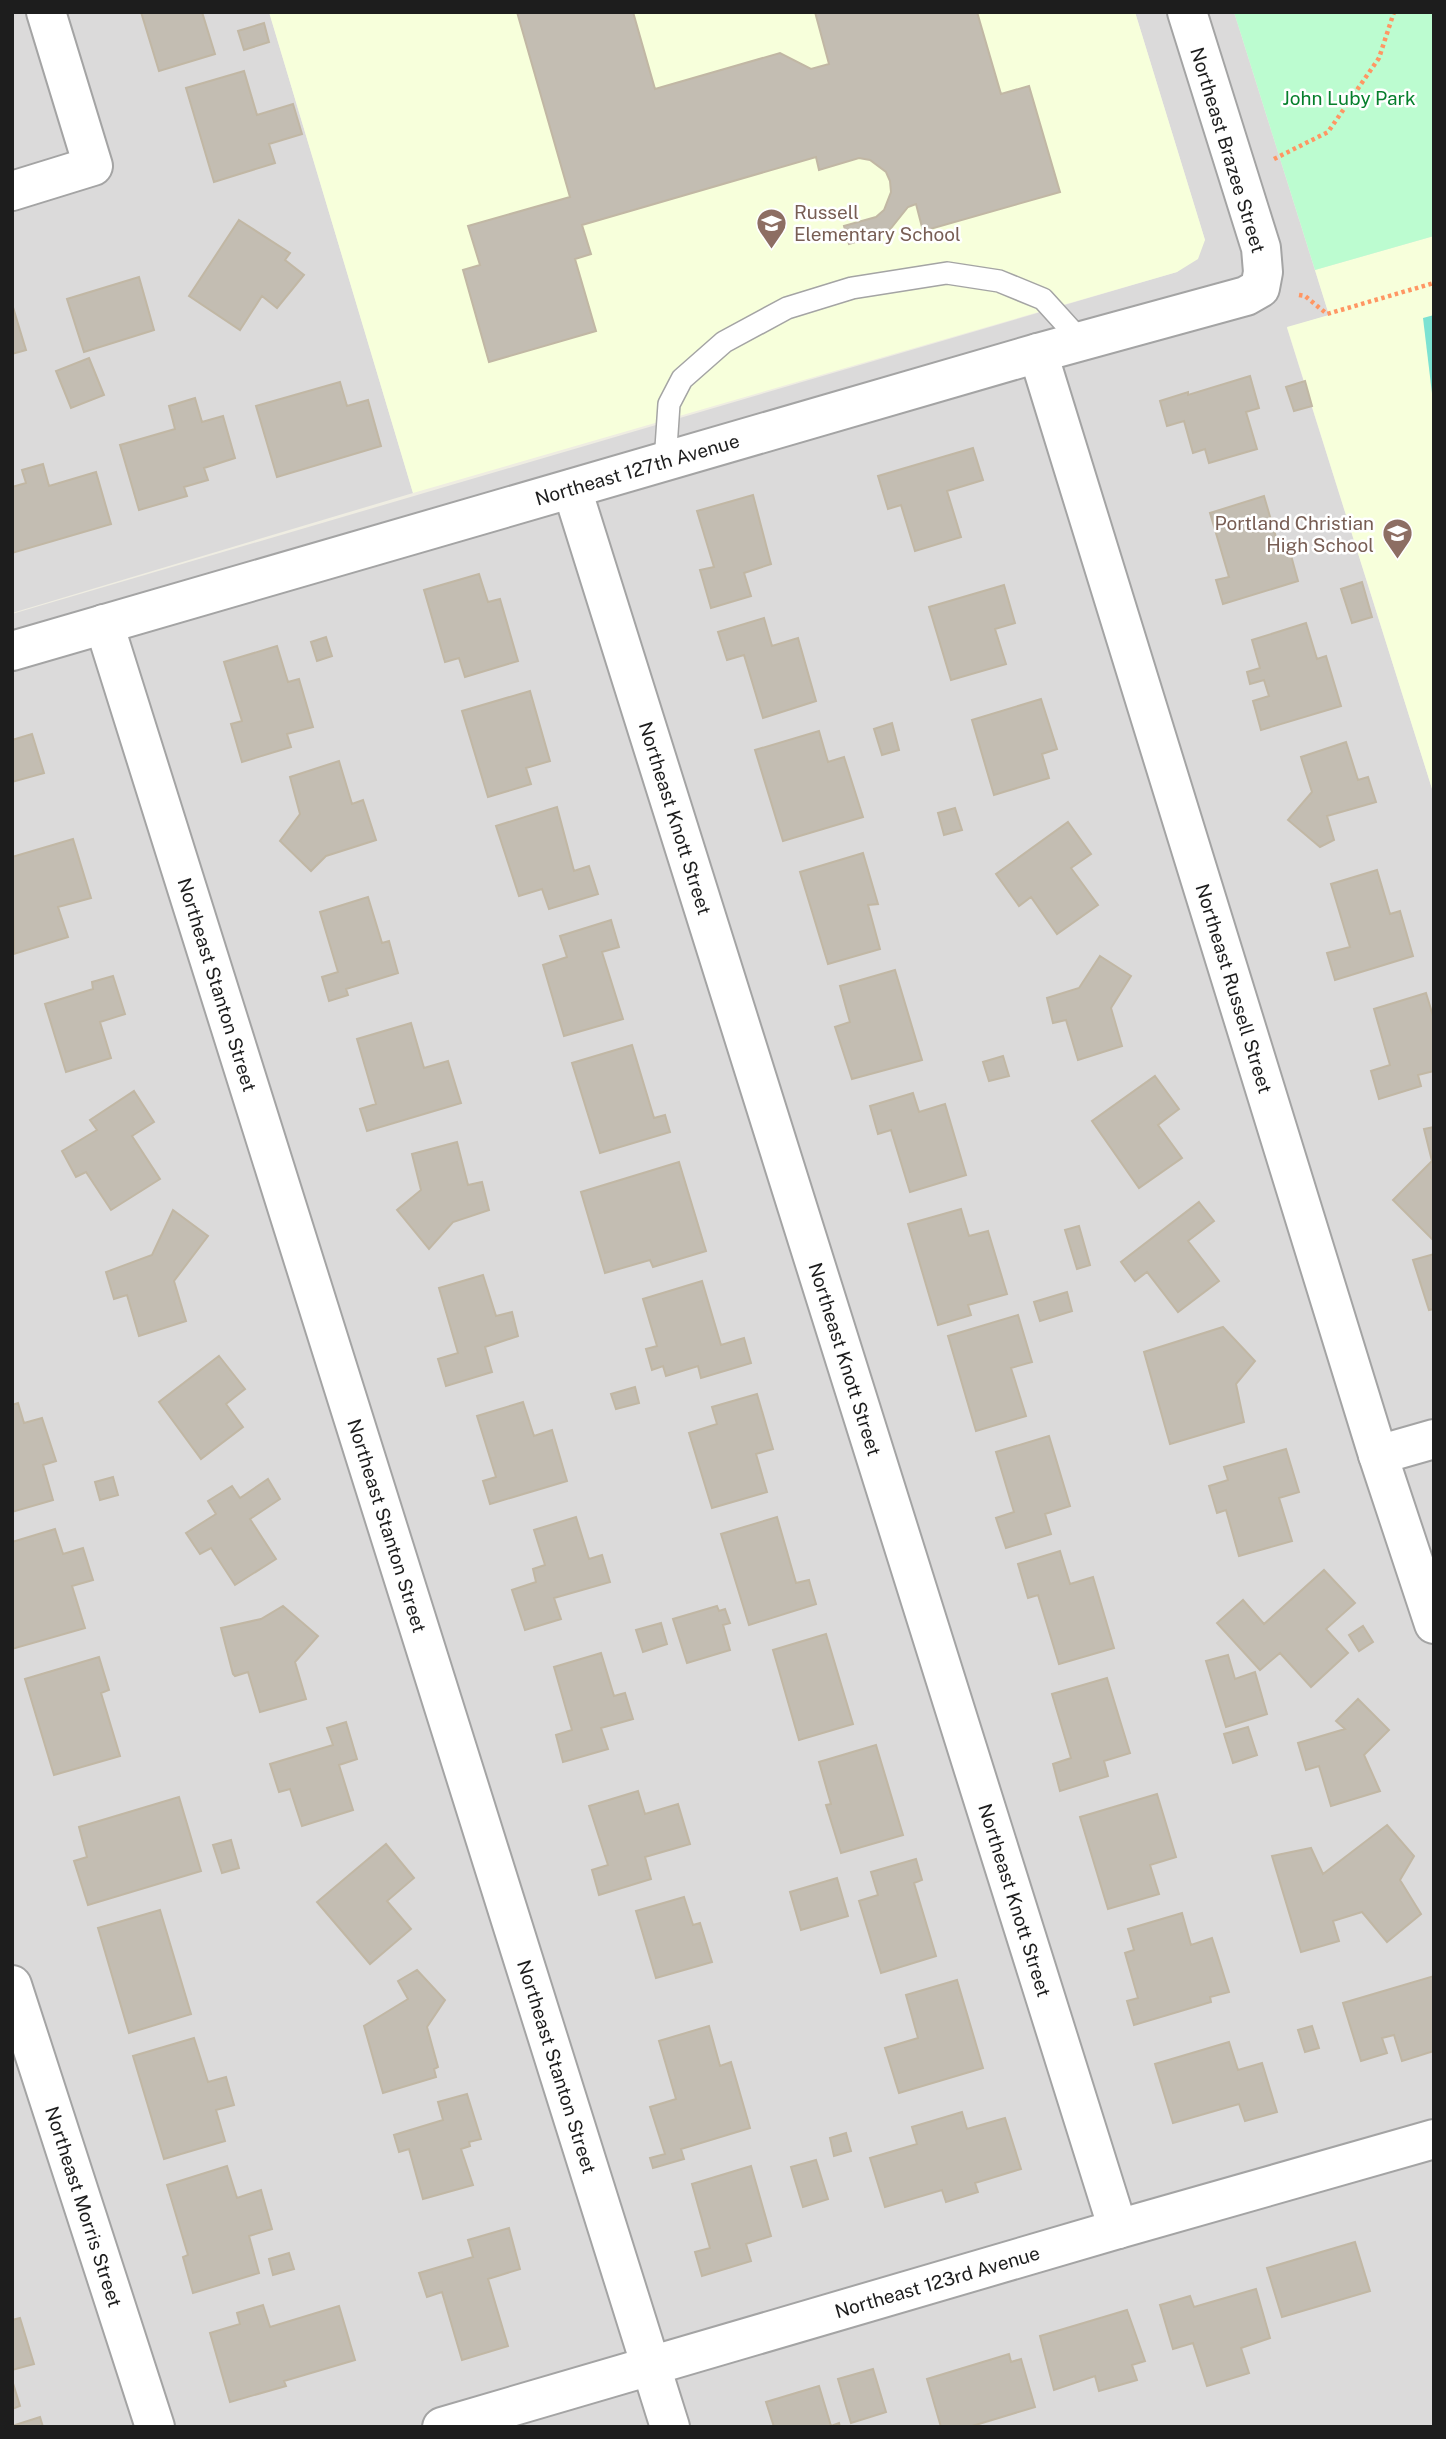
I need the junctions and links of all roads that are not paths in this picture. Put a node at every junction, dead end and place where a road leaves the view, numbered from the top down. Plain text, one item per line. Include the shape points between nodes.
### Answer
1 (46, 12) edge
2 (1186, 12) edge
3 (12, 191) edge
4 (1260, 288) joint
5 (1082, 342) junction
6 (1038, 353) junction
7 (665, 461) junction
8 (572, 489) junction
9 (104, 624) junction
10 (12, 651) edge
11 (1434, 1439) edge
12 (1378, 1455) junction
13 (1434, 1624) edge
14 (12, 1985) edge
15 (1434, 2140) edge
16 (1118, 2229) junction
17 (651, 2366) junction
18 (155, 2427) edge
19 (442, 2427) edge
20 (670, 2427) edge

1 - 3 street via 93,166
2 - 4 street, Northeast Brazee Street via 1261,248
4 - 5 street, Northeast 127th Avenue via 1246,296
5 - 6 street, Northeast 127th Avenue
5 - 7 lane via 1043,299 999,281 947,273 852,288 787,308 724,342 682,379 669,404
6 - 7 street, Northeast 127th Avenue
6 - 12 street, Northeast Russell Street
7 - 8 street, Northeast 127th Avenue
8 - 9 street, Northeast 127th Avenue
8 - 16 street, Northeast Knott Street
9 - 10 street, Northeast 127th Avenue
9 - 17 street, Northeast Stanton Street
11 - 12 street
12 - 13 street, Northeast Russell Street
14 - 18 street, Northeast Morris Street
15 - 16 street, Northeast 123rd Avenue
16 - 17 street, Northeast 123rd Avenue
17 - 19 street, Northeast 123rd Avenue
17 - 20 street, Northeast Stanton Street

